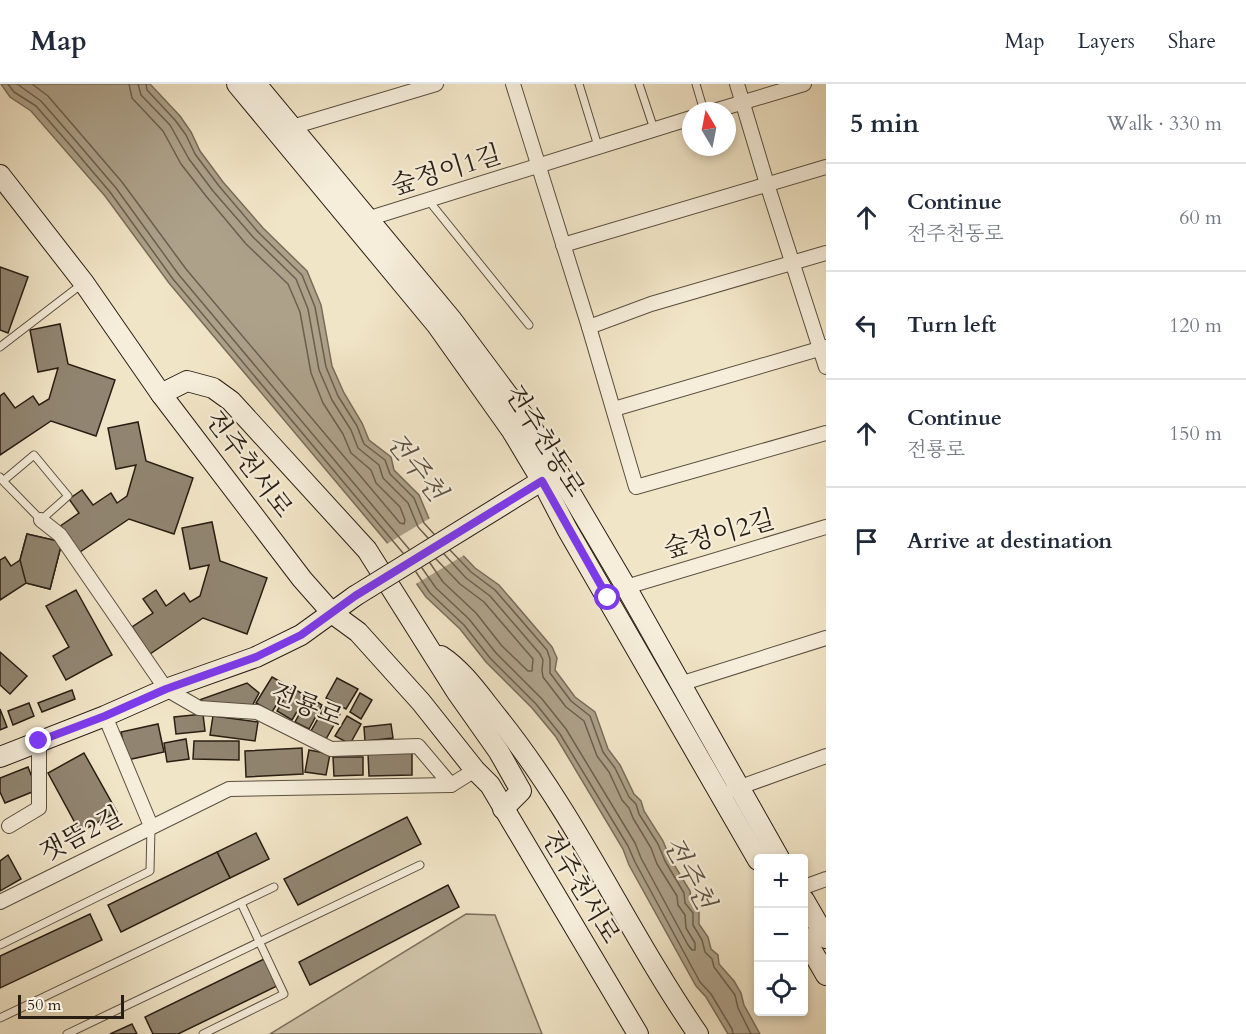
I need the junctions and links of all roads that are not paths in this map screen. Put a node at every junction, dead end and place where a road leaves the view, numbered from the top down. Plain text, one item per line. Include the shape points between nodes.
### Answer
1 (237, 84) edge
2 (256, 84) edge
3 (436, 84) edge
4 (513, 84) edge
5 (579, 84) edge
6 (639, 84) edge
7 (696, 84) edge
8 (737, 84) edge
9 (804, 84) edge
10 (701, 102) edge
11 (742, 102) junction
12 (736, 104) edge
13 (682, 121) edge
14 (292, 127) junction
15 (654, 129) junction
16 (598, 146) junction
17 (539, 166) junction
18 (826, 167) edge
19 (0, 175) edge
20 (766, 184) junction
21 (429, 201) junction
22 (367, 219) junction
23 (562, 245) junction
24 (826, 253) edge
25 (792, 263) junction
26 (84, 283) junction
27 (529, 325) dead end
28 (589, 327) junction
29 (0, 346) edge
30 (823, 348) edge
31 (826, 367) edge
32 (161, 394) junction
33 (614, 409) junction
34 (826, 433) edge
35 (2, 479) edge
36 (544, 479) junction
37 (42, 520) junction
38 (826, 527) edge
39 (626, 587) junction
40 (332, 613) junction
41 (826, 638) edge
42 (432, 649) junction
43 (680, 684) junction
44 (166, 689) junction
45 (105, 716) junction
46 (39, 741) junction
47 (826, 756) edge
48 (0, 757) edge
49 (475, 770) junction
50 (451, 784) junction
51 (729, 791) junction
52 (503, 809) junction
53 (9, 826) dead end
54 (151, 826) junction
55 (756, 854) edge
56 (776, 854) edge
57 (420, 865) dead end
58 (826, 879) edge
59 (808, 886) edge
60 (274, 887) dead end
61 (0, 902) edge
62 (241, 903) junction
63 (808, 907) edge
64 (826, 938) edge
65 (260, 942) junction
66 (808, 944) edge
67 (0, 945) edge
68 (826, 975) edge
69 (0, 1018) edge
70 (67, 1034) edge
71 (203, 1034) edge
72 (638, 1034) edge
73 (698, 1034) edge

1 - 36 street, 전주천동로 via 436,324
2 - 14 street, 전주천동로
3 - 14 street
4 - 17 street, 숲정이1길
5 - 16 lane
6 - 15 lane
7 - 10 lane
8 - 11 street
9 - 11 street
11 - 12 street
11 - 20 street
13 - 15 street
14 - 22 street, 전주천동로
15 - 16 street, 숲정이1길
16 - 17 street, 숲정이1길
17 - 21 street, 숲정이1길
17 - 23 street, 숲정이1길
18 - 20 street
19 - 26 street, 전주천서로
20 - 23 street
20 - 25 street
21 - 22 street, 숲정이1길
21 - 27 lane
22 - 36 street, 전주천동로 via 452,320 531,426
23 - 28 street, 숲정이1길
24 - 25 street
25 - 28 street via 651,304
25 - 30 street
26 - 29 lane
26 - 32 street, 전주천서로
28 - 33 street, 숲정이1길
30 - 31 street
30 - 33 street
32 - 40 street, 전주천서로
32 - 42 street via 187,381 213,388 231,401 367,550
33 - 34 street, 숲정이1길 via 636,487
35 - 37 lane
35 - 37 lane via 34,455 68,496
36 - 39 street, 전주천동로
36 - 40 street, 전룡로, bridge
36 - 51 street, 전주천동로 via 567,529
37 - 44 street via 60,535
38 - 39 street, 숲정이2길
39 - 43 street, 전주천동로
40 - 44 street, 전룡로 via 301,635 256,657
40 - 49 street, 전주천서로 via 358,632
41 - 43 street
42 - 52 street via 521,791
42 - 73 street via 456,666 552,789
43 - 51 street, 전주천동로
44 - 45 street, 전룡로
44 - 50 street, 전룡로 via 200,708 257,712 331,749 418,746
45 - 46 street, 전룡로
45 - 54 street
46 - 48 street, 전룡로
46 - 53 street via 39,808
47 - 51 street
49 - 50 street
49 - 52 street, 전주천서로 via 490,785
50 - 54 street via 229,789
51 - 55 street, 전주천동로
51 - 56 street, 전주천동로
52 - 72 street, 전주천서로
54 - 61 street, 잿뜸2길
54 - 67 lane via 150,871
57 - 65 lane
58 - 59 street
60 - 62 lane
62 - 65 lane
62 - 69 lane
63 - 64 street
65 - 70 lane
65 - 71 lane via 284,994
66 - 68 street

